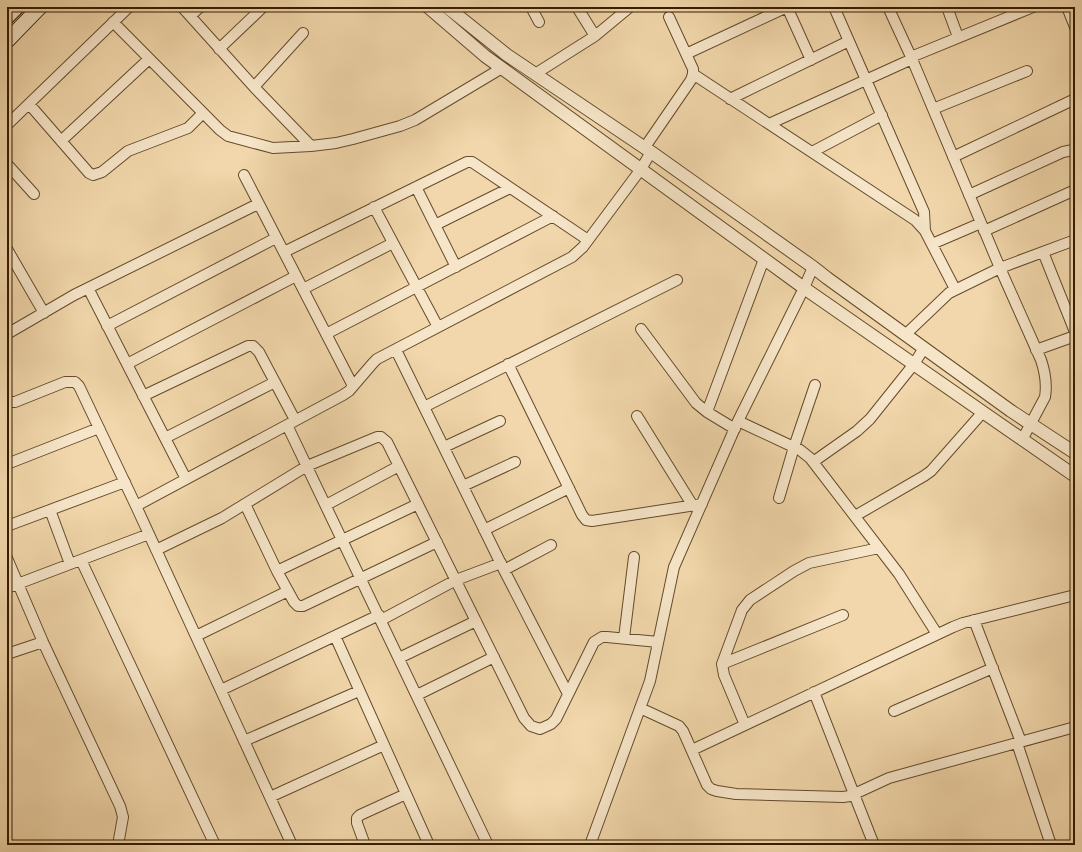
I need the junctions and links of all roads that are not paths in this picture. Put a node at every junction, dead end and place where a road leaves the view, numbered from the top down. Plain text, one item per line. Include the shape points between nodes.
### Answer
1 (17, 7) edge
2 (40, 7) edge
3 (129, 7) edge
4 (182, 7) edge
5 (200, 7) edge
6 (263, 7) edge
7 (428, 7) edge
8 (531, 7) edge
9 (577, 7) edge
10 (630, 7) edge
11 (787, 7) edge
12 (834, 7) edge
13 (888, 7) edge
14 (947, 7) edge
15 (1033, 7) edge
16 (1067, 7) edge
17 (450, 8) edge
18 (190, 16) junction
19 (669, 16) dead end
20 (7, 18) edge
21 (441, 18) junction
22 (113, 22) junction
23 (539, 22) dead end
24 (1075, 27) edge
25 (303, 33) dead end
26 (595, 36) junction
27 (958, 37) junction
28 (7, 41) edge
29 (849, 41) junction
30 (219, 49) junction
31 (686, 54) junction
32 (911, 58) junction
33 (149, 59) junction
34 (811, 60) junction
35 (502, 68) junction
36 (1027, 71) dead end
37 (535, 74) junction
38 (693, 74) junction
39 (867, 80) junction
40 (254, 87) junction
41 (730, 99) junction
42 (1075, 99) edge
43 (29, 104) junction
44 (933, 109) junction
45 (203, 113) junction
46 (882, 115) junction
47 (769, 124) junction
48 (7, 125) edge
49 (61, 141) junction
50 (311, 146) junction
51 (648, 150) junction
52 (812, 152) junction
53 (1075, 152) edge
54 (953, 156) junction
55 (7, 164) edge
56 (641, 169) junction
57 (244, 175) dead end
58 (416, 187) junction
59 (510, 188) junction
60 (1075, 190) edge
61 (34, 194) dead end
62 (969, 195) junction
63 (258, 204) junction
64 (374, 207) junction
65 (553, 216) junction
66 (435, 225) junction
67 (982, 227) junction
68 (925, 231) junction
69 (276, 238) junction
70 (588, 240) junction
71 (1075, 240) edge
72 (393, 243) junction
73 (932, 244) junction
74 (7, 249) edge
75 (284, 252) junction
76 (1042, 252) junction
77 (764, 259) junction
78 (456, 267) junction
79 (813, 267) junction
80 (1000, 268) junction
81 (296, 276) junction
82 (677, 280) dead end
83 (417, 287) junction
84 (88, 288) junction
85 (804, 288) junction
86 (303, 289) junction
87 (955, 289) junction
88 (44, 313) junction
89 (107, 326) junction
90 (438, 327) junction
91 (641, 329) dead end
92 (1075, 332) edge
93 (7, 334) edge
94 (326, 334) junction
95 (906, 335) junction
96 (1075, 336) edge
97 (924, 348) junction
98 (396, 350) junction
99 (1036, 350) junction
100 (127, 364) junction
101 (508, 364) junction
102 (914, 364) junction
103 (275, 382) junction
104 (353, 386) junction
105 (815, 386) dead end
106 (143, 396) junction
107 (7, 400) edge
108 (424, 407) junction
109 (707, 412) junction
110 (983, 412) junction
111 (637, 416) dead end
112 (500, 421) dead end
113 (291, 423) junction
114 (1030, 424) junction
115 (737, 425) junction
116 (99, 428) junction
117 (164, 438) junction
118 (1022, 440) junction
119 (794, 446) junction
120 (444, 447) junction
121 (1075, 453) edge
122 (515, 462) dead end
123 (813, 462) junction
124 (7, 464) edge
125 (307, 466) junction
126 (399, 466) junction
127 (1075, 476) edge
128 (186, 479) junction
129 (125, 482) junction
130 (463, 486) junction
131 (569, 488) junction
132 (779, 498) dead end
133 (245, 504) junction
134 (418, 504) junction
135 (326, 505) junction
136 (697, 505) junction
137 (136, 506) junction
138 (50, 510) junction
139 (855, 516) junction
140 (7, 526) edge
141 (484, 530) junction
142 (149, 534) junction
143 (343, 540) junction
144 (437, 542) junction
145 (551, 545) dead end
146 (879, 548) junction
147 (156, 550) junction
148 (634, 557) dead end
149 (7, 558) edge
150 (81, 560) junction
151 (70, 564) junction
152 (502, 566) junction
153 (277, 572) junction
154 (361, 577) junction
155 (456, 580) junction
156 (18, 584) junction
157 (7, 588) edge
158 (288, 591) junction
159 (1075, 595) edge
160 (844, 615) dead end
161 (380, 617) junction
162 (974, 620) junction
163 (476, 621) junction
164 (937, 634) junction
165 (196, 636) junction
166 (335, 636) junction
167 (624, 638) junction
168 (43, 642) junction
169 (658, 642) junction
170 (7, 654) edge
171 (494, 657) junction
172 (400, 658) junction
173 (722, 664) junction
174 (992, 668) junction
175 (221, 690) junction
176 (359, 691) junction
177 (814, 692) junction
178 (568, 694) junction
179 (417, 695) junction
180 (640, 708) junction
181 (894, 711) dead end
182 (745, 725) junction
183 (1075, 727) edge
184 (244, 741) junction
185 (1019, 742) junction
186 (384, 745) junction
187 (692, 750) junction
188 (406, 794) junction
189 (854, 794) junction
190 (270, 797) junction
191 (118, 845) edge
192 (215, 845) edge
193 (292, 845) edge
194 (365, 845) edge
195 (429, 845) edge
196 (488, 845) edge
197 (590, 845) edge
198 (874, 845) edge
199 (1051, 845) edge

1 - 20 main road
2 - 28 main road
3 - 22 street
4 - 18 street
5 - 18 street
6 - 30 street
7 - 21 street
8 - 23 street
9 - 26 street
10 - 26 street
11 - 31 street
11 - 34 street
12 - 29 street
13 - 32 street
14 - 27 street
15 - 27 street
16 - 24 street
17 - 21 street
17 - 37 street via 507,55
18 - 30 street
19 - 31 street
21 - 35 street
22 - 33 street
22 - 43 street
25 - 40 street
26 - 37 street
27 - 32 street
29 - 34 street
29 - 39 street
30 - 40 street
31 - 38 street
32 - 39 street
32 - 44 street
33 - 45 street
33 - 49 street
34 - 41 street
35 - 50 street via 415,120 336,143
35 - 56 street
36 - 44 street
37 - 51 street
38 - 41 street
38 - 51 street
39 - 46 street
39 - 47 street
40 - 50 street
41 - 47 street
42 - 54 street
43 - 48 street
43 - 49 street
44 - 54 street
45 - 49 street via 188,128 128,151 102,172 94,175 89,173
45 - 50 street via 228,136 273,148
46 - 52 street
46 - 68 street via 924,212
47 - 52 street
51 - 56 street
51 - 79 street
52 - 68 street via 915,220
53 - 62 street via 1063,152
54 - 62 street
55 - 61 street
56 - 70 street
56 - 77 street
57 - 63 street
58 - 59 street via 467,162 472,162
58 - 64 street
58 - 66 street
59 - 65 street
59 - 66 street
60 - 67 street
62 - 67 street
63 - 69 street
63 - 84 street
64 - 72 street
64 - 75 street
65 - 70 street
65 - 78 street
66 - 78 street
67 - 73 street
67 - 80 street
68 - 73 street
69 - 75 street
69 - 89 street
70 - 90 street via 572,257
71 - 76 street
72 - 83 street
72 - 86 street
73 - 87 street
74 - 88 street
75 - 81 street
76 - 80 street
76 - 92 street
77 - 85 street
77 - 109 street
78 - 83 street
79 - 85 street
79 - 95 street
80 - 87 street
80 - 99 street
81 - 86 street
81 - 100 street
82 - 101 street
83 - 90 street
83 - 94 street
84 - 88 street
84 - 89 street
85 - 102 street
85 - 115 street
86 - 94 street
87 - 95 street
88 - 93 street
89 - 100 street
90 - 98 street
91 - 109 street via 696,403
94 - 104 street
95 - 97 street
96 - 99 street
97 - 102 street
97 - 114 street
98 - 104 street via 373,363
98 - 108 street
99 - 114 street via 1044,370 1046,390 1043,403
100 - 106 street
101 - 108 street
101 - 131 street
102 - 110 street
102 - 123 street via 870,420
103 - 106 street via 257,348 248,346
103 - 113 street
103 - 117 street
104 - 113 street via 343,395
105 - 119 street
106 - 117 street
107 - 116 street via 15,402 65,382 75,382
108 - 120 street
109 - 115 street
110 - 118 street
110 - 139 street via 924,476
111 - 136 street
112 - 120 street
113 - 125 street
113 - 128 street
114 - 118 street
114 - 121 street
115 - 119 street
115 - 136 street
116 - 124 street
116 - 129 street
117 - 128 street
118 - 127 street
119 - 123 street via 806,453
119 - 132 street
120 - 130 street
122 - 130 street
123 - 139 street
125 - 126 street via 377,436 387,442
125 - 133 street
125 - 135 street
126 - 134 street
126 - 135 street
128 - 137 street
129 - 137 street
129 - 138 street
130 - 141 street
131 - 136 street via 582,515 586,520 592,521
131 - 141 street
133 - 147 street
133 - 153 street
134 - 143 street
134 - 144 street
135 - 143 street
136 - 169 street via 674,567
137 - 142 street
138 - 140 street
138 - 151 street
139 - 146 street
141 - 152 street
142 - 147 street
142 - 150 street
143 - 153 street
143 - 154 street
144 - 154 street
144 - 155 street
145 - 152 street
146 - 164 street via 899,574
146 - 173 street via 809,564 750,600 742,610
147 - 165 street
148 - 167 street
149 - 156 street
150 - 151 street
150 - 192 street
151 - 156 street
152 - 155 street
152 - 178 street
153 - 158 street
154 - 158 street via 303,606 298,606 294,602
154 - 161 street
155 - 161 street
155 - 163 street
156 - 157 street
156 - 168 street
158 - 165 street
159 - 162 street
160 - 173 street
161 - 166 street
161 - 172 street
162 - 164 street
162 - 174 street
163 - 171 street
163 - 172 street
164 - 177 street
165 - 175 street
166 - 175 street
166 - 176 street
167 - 169 street
167 - 178 street via 606,637 594,642
168 - 170 street
168 - 191 street via 120,806 123,817
169 - 180 street via 650,681
171 - 178 street via 524,718 531,726 540,729 551,724
171 - 179 street
172 - 179 street
173 - 182 street via 724,675
174 - 181 street
174 - 185 street
175 - 184 street
176 - 184 street
176 - 186 street
177 - 182 street
177 - 189 street
179 - 196 street
180 - 187 street via 679,726
180 - 197 street
182 - 187 street
183 - 185 street
184 - 190 street
185 - 189 street via 889,778
185 - 199 street
186 - 188 street
186 - 190 street
187 - 189 street via 707,785 717,791 836,797
188 - 194 street via 357,818
188 - 195 street
189 - 198 street
190 - 193 street

